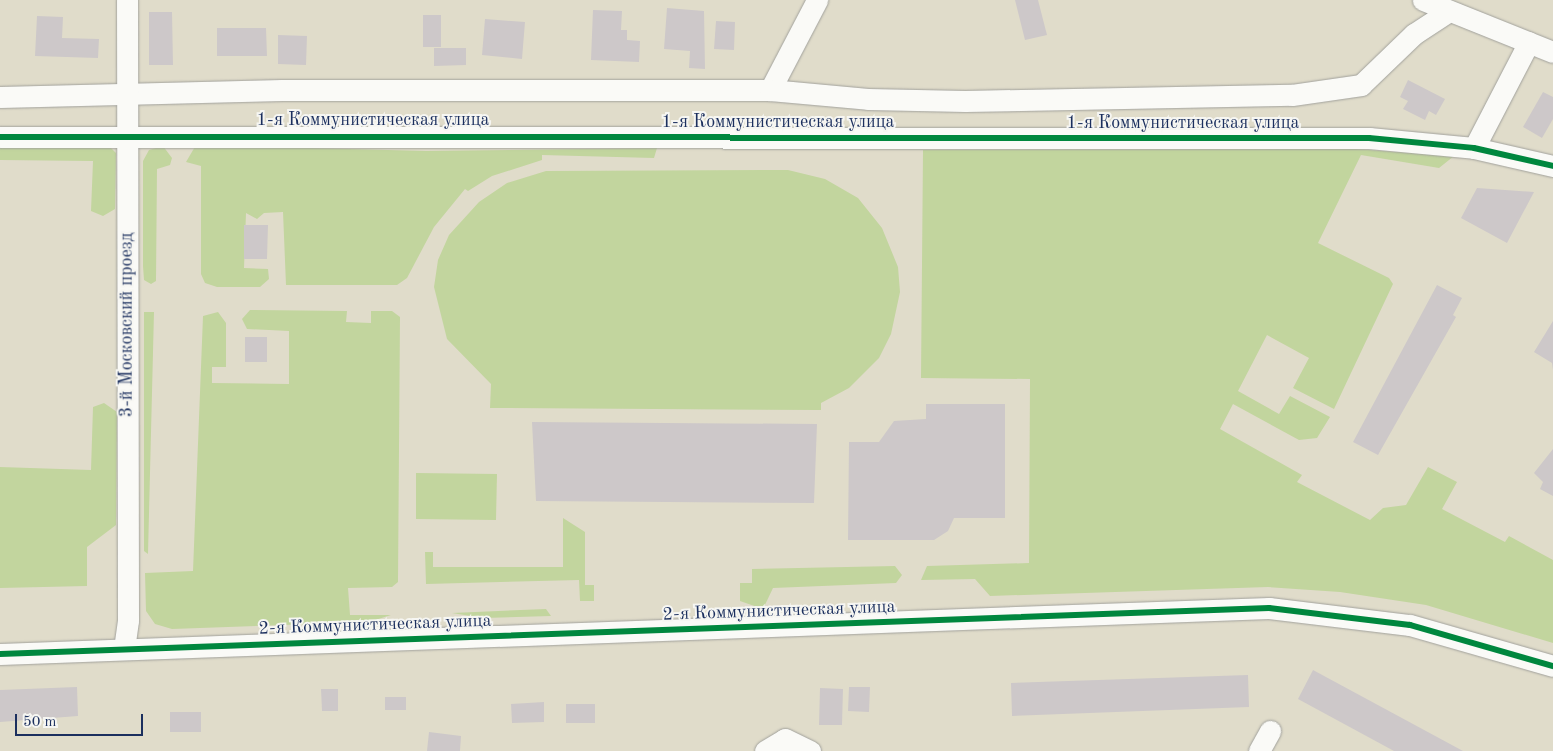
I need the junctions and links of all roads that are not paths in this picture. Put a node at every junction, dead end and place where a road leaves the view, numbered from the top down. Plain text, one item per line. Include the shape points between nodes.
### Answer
1 (127, 0) edge
2 (816, 0) edge
3 (1423, 0) edge
4 (1449, 11) junction
5 (1528, 42) junction
6 (1553, 52) edge
7 (770, 90) junction
8 (127, 96) junction
9 (0, 97) edge
10 (126, 135) junction
11 (0, 136) edge
12 (1474, 148) junction
13 (1553, 166) edge
14 (124, 649) junction
15 (0, 654) edge
16 (1553, 666) edge
17 (1270, 731) dead end
18 (765, 751) edge
19 (810, 751) edge
20 (1259, 751) edge

1 - 8 street, 3-й Московский проезд
2 - 7 street
3 - 4 street
4 - 5 street
4 - 7 street via 1410,38 1366,81 1334,92 1188,99 957,101
5 - 6 street
5 - 12 street
7 - 8 street via 263,90
8 - 9 street
8 - 10 street, 3-й Московский проезд
10 - 11 street, 1-я Коммунистическая улица
10 - 12 street, 1-я Коммунистическая улица via 1369,138
10 - 14 street, 3-й Московский проезд via 128,620
12 - 13 street, 1-я Коммунистическая улица
14 - 15 street, 2-я Коммунистическая улица
14 - 16 street, 2-я Коммунистическая улица via 1269,608 1410,625
17 - 20 street
18 - 19 street via 785,738

